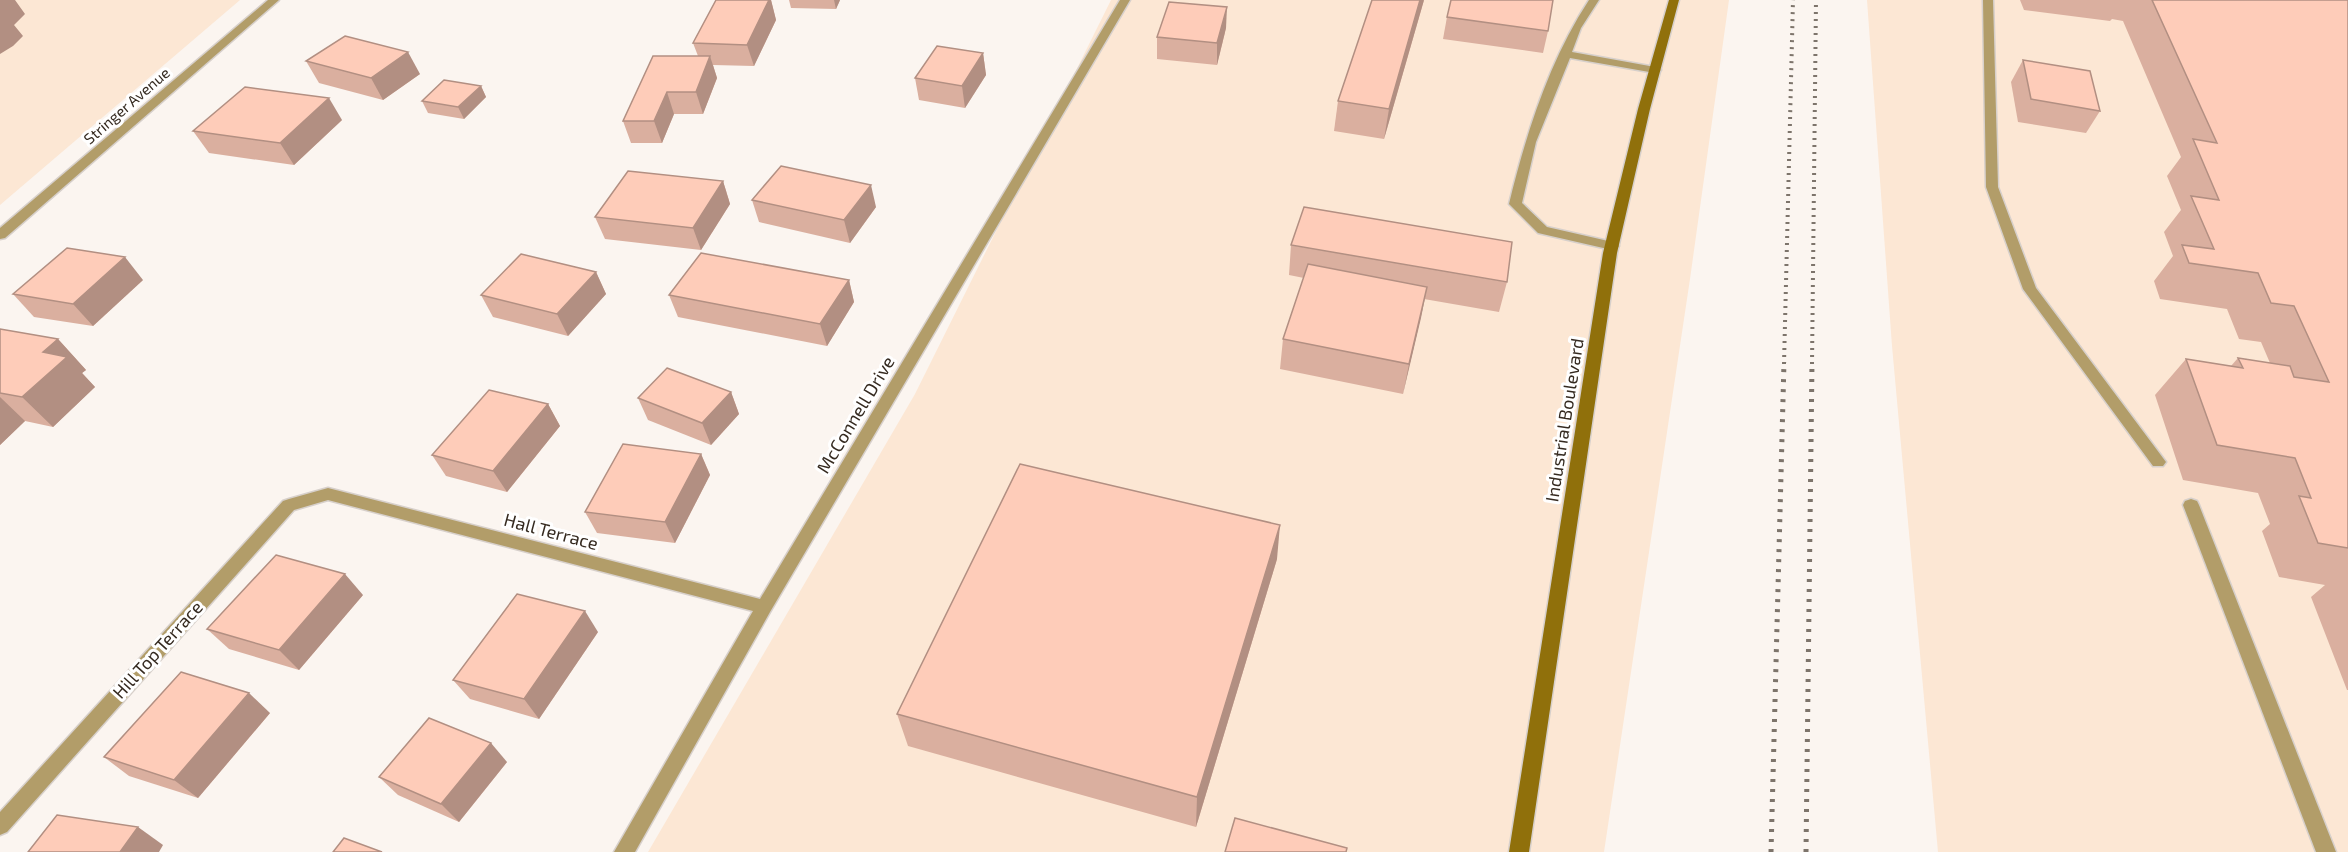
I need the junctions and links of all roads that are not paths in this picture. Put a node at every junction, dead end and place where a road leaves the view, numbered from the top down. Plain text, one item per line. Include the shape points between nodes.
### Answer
1 (274, 0) edge
2 (1125, 0) edge
3 (1594, 0) edge
4 (1674, 0) edge
5 (1988, 0) edge
6 (1566, 54) junction
7 (1655, 70) junction
8 (0, 235) edge
9 (1612, 246) junction
10 (2158, 462) dead end
11 (328, 494) joint
12 (2191, 505) dead end
13 (764, 608) junction
14 (0, 826) edge
15 (624, 852) edge
16 (1519, 852) edge
17 (2326, 852) edge

1 - 8 street, Stringer Avenue
2 - 13 street, McConnell Drive
3 - 6 street via 1576,28
4 - 7 street, Industrial Boulevard
5 - 10 street via 1992,187 2030,289
6 - 7 street
6 - 9 street via 1530,142 1515,204 1543,230
7 - 9 street, Industrial Boulevard
9 - 16 street, Industrial Boulevard
11 - 13 street, Hall Terrace
11 - 14 street, Hill Top Terrace via 289,505
12 - 17 street
13 - 15 street, McConnell Drive

